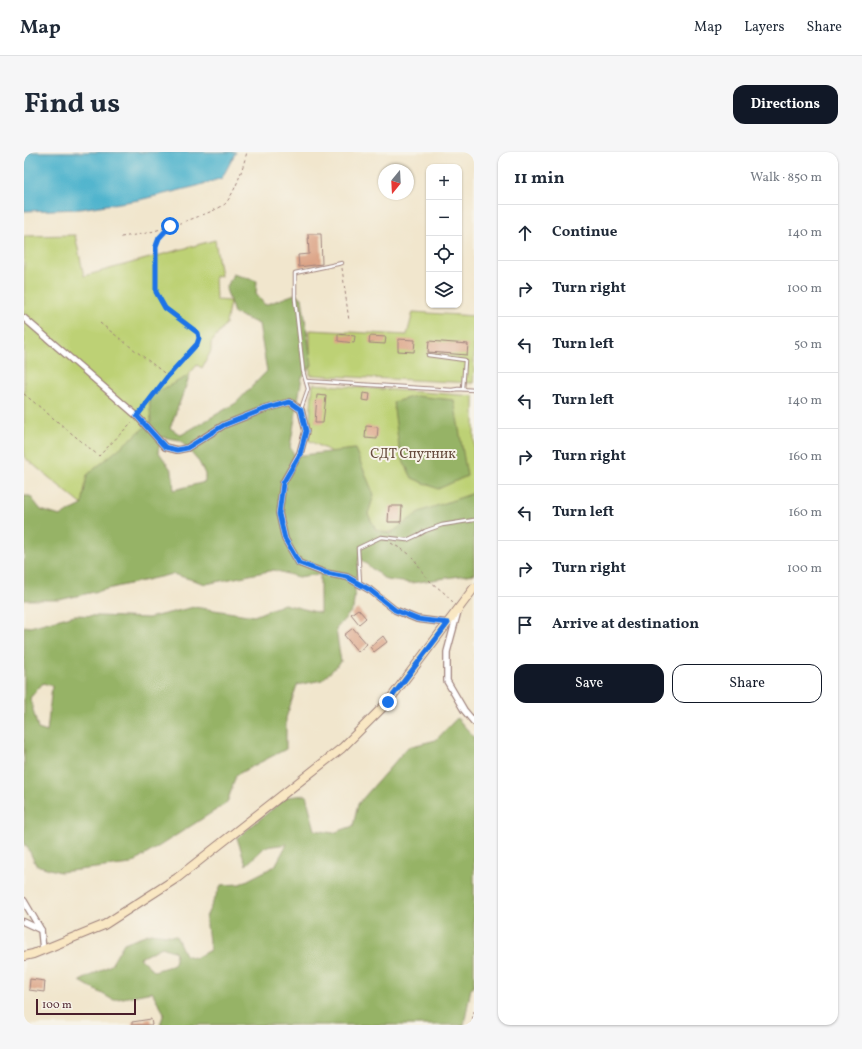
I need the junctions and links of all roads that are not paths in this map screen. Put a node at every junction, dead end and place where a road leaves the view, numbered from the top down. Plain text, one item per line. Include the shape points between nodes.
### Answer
1 (342, 263) road end
2 (24, 318) edge
3 (428, 355) dead end
4 (306, 381) junction
5 (463, 389) junction
6 (474, 390) edge
7 (301, 410) junction
8 (474, 520) edge
9 (360, 584) junction
10 (474, 588) edge
11 (458, 611) junction
12 (448, 623) junction
13 (474, 722) edge
14 (24, 901) edge
15 (24, 922) edge
16 (41, 930) junction
17 (43, 950) junction
18 (24, 956) edge

1 - 4 lane via 295,273 296,307
2 - 7 street via 137,416 165,447 177,450 187,448 224,425 290,402
3 - 5 lane via 465,360
4 - 5 lane
4 - 7 lane via 308,389
5 - 6 lane
7 - 9 street via 306,431 300,454 283,483 279,514 285,539 299,563 326,573 347,577
8 - 9 lane via 442,526 406,540 382,537 358,548
9 - 12 street via 395,610 417,619
10 - 11 main road
11 - 12 main road
11 - 13 street via 447,652 448,681 464,710
12 - 17 main road via 388,702 342,748 177,878 104,925
14 - 16 street
15 - 16 street
16 - 17 street
17 - 18 main road

